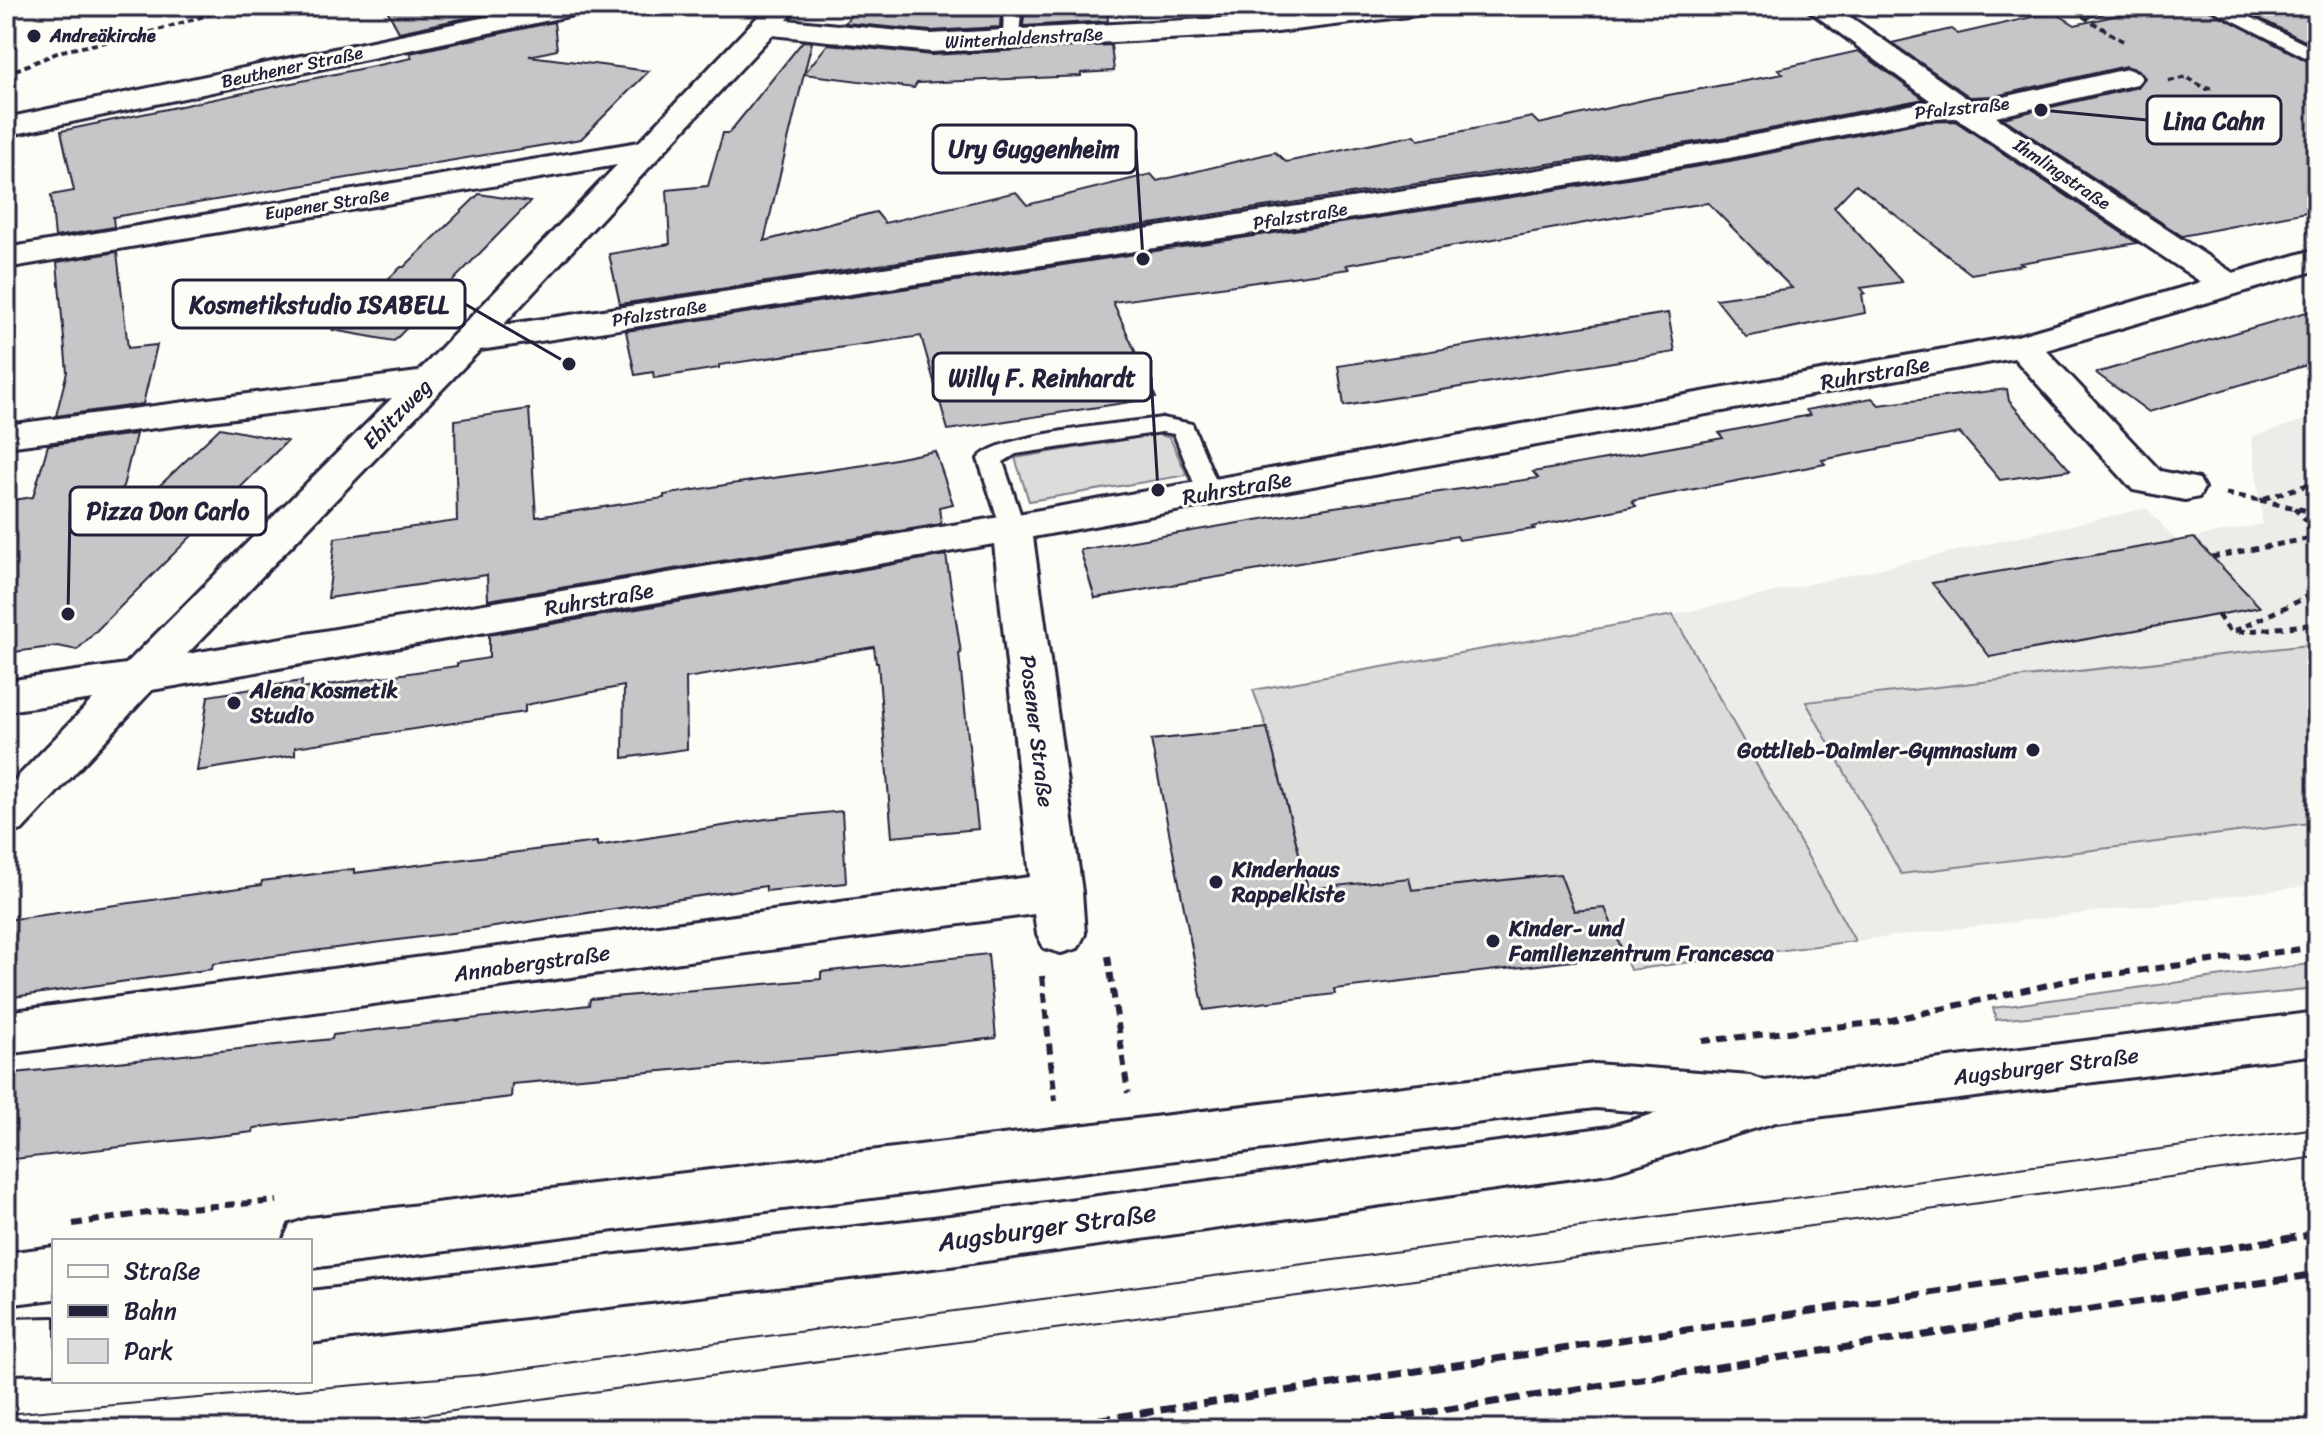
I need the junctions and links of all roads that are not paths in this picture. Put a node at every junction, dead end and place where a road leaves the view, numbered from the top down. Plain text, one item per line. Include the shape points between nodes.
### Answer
1 (578, 6) edge
2 (1013, 6) edge
3 (1425, 6) edge
4 (1817, 6) edge
5 (2214, 6) edge
6 (1260, 15) edge
7 (775, 16) edge
8 (1012, 39) junction
9 (2317, 57) edge
10 (2127, 78) road end
11 (1960, 107) junction
12 (6, 127) edge
13 (648, 150) junction
14 (6, 258) edge
15 (2317, 259) edge
16 (2230, 286) junction
17 (469, 341) junction
18 (2022, 346) junction
19 (428, 382) junction
20 (6, 436) edge
21 (2185, 488) road end
22 (1209, 493) junction
23 (1012, 528) junction
24 (139, 677) junction
25 (6, 696) edge
26 (6, 818) edge
27 (1060, 913) joint
28 (6, 1033) edge
29 (2317, 1033) edge
30 (1776, 1100) junction
31 (312, 1243) edge
32 (52, 1273) edge
33 (6, 1279) edge
34 (312, 1317) edge
35 (52, 1345) edge
36 (6, 1346) edge

1 - 12 street, Beuthener Straße
2 - 8 lane
3 - 6 street, Winterhaldenstraße
4 - 11 street, Ihmlingstraße
5 - 9 lane
6 - 8 street, Winterhaldenstraße
7 - 8 street, Winterhaldenstraße via 931,43
7 - 13 street, Ebitzweg
10 - 11 street, Pfalzstraße via 1995,108
11 - 16 street, Ihmlingstraße
11 - 17 street, Pfalzstraße via 1512,184
13 - 14 street, Eupener Straße
13 - 17 street, Ebitzweg
15 - 16 street, Ruhrstraße
16 - 18 street, Ruhrstraße
17 - 19 street, Ebitzweg
18 - 21 street via 2147,481
18 - 22 street, Ruhrstraße
19 - 20 street
19 - 24 street, Ebitzweg
22 - 23 street, Ruhrstraße
22 - 23 lane via 1184,429 1162,425 1010,448 990,459
23 - 24 street, Ruhrstraße
23 - 27 street, Posener Straße
24 - 25 street, Ruhrstraße
24 - 26 street, Ebitzweg
27 - 28 street, Annabergstraße
29 - 30 street, Augsburger Straße
30 - 31 street, Augsburger Straße via 1595,1086
30 - 34 street, Augsburger Straße via 1609,1150 950,1241
32 - 33 street
35 - 36 street

